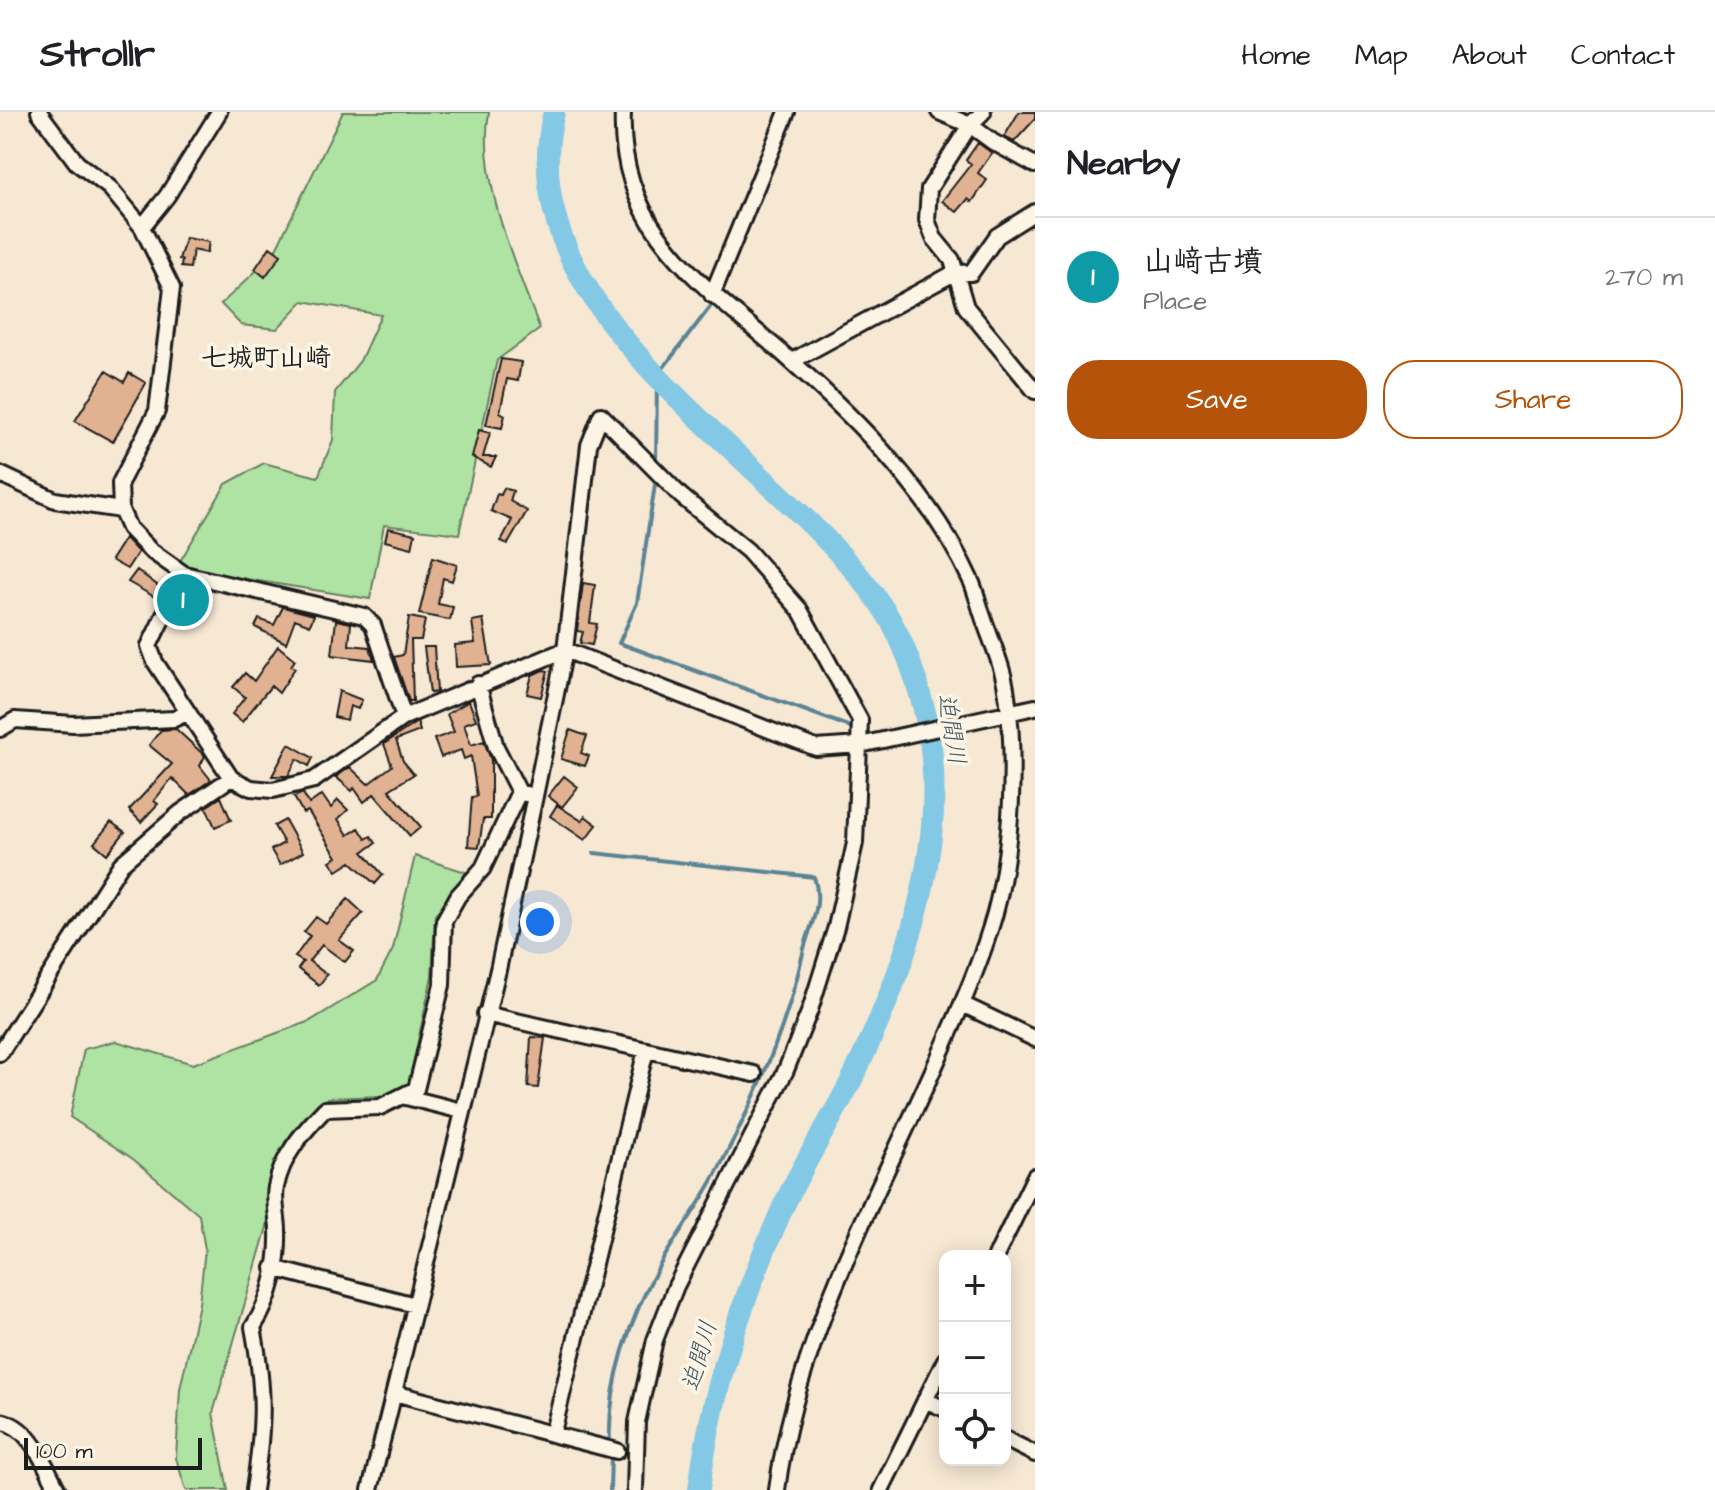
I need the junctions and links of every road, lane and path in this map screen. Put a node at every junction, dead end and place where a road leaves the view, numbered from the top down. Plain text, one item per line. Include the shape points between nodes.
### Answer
1 (39, 112) edge
2 (219, 112) edge
3 (623, 112) edge
4 (787, 112) edge
5 (939, 112) edge
6 (983, 112) edge
7 (970, 125) junction
8 (1035, 165) edge
9 (1034, 217) edge
10 (142, 227) junction
11 (956, 272) junction
12 (712, 295) junction
13 (792, 361) junction
14 (1035, 391) edge
15 (0, 474) edge
16 (121, 510) junction
17 (184, 574) junction
18 (565, 650) junction
19 (478, 684) junction
20 (1035, 707) edge
21 (187, 713) junction
22 (1009, 713) junction
23 (404, 717) junction
24 (0, 729) edge
25 (860, 745) junction
26 (231, 778) junction
27 (519, 792) junction
28 (535, 796) junction
29 (962, 1004) junction
30 (485, 1014) junction
31 (1035, 1039) edge
32 (646, 1050) junction
33 (0, 1053) edge
34 (754, 1074) dead end
35 (406, 1097) junction
36 (462, 1111) junction
37 (1035, 1176) edge
38 (999, 1250) edge
39 (273, 1268) junction
40 (415, 1305) junction
41 (939, 1372) edge
42 (394, 1393) junction
43 (925, 1400) junction
44 (939, 1406) edge
45 (0, 1421) edge
46 (553, 1432) junction
47 (1011, 1442) edge
48 (617, 1451) dead end
49 (1035, 1454) edge
50 (58, 1490) edge
51 (254, 1490) edge
52 (370, 1490) edge
53 (635, 1490) edge
54 (777, 1490) edge
55 (881, 1490) edge

1 - 10 street via 77,163 110,188
2 - 10 street
3 - 12 street via 627,164 644,214
4 - 12 street
5 - 7 street
6 - 7 street
7 - 8 street
7 - 11 street via 929,189 927,206 930,231
9 - 11 street via 997,236 971,273
10 - 16 street via 172,288 157,411 120,483
11 - 13 street
11 - 14 street via 966,307
12 - 13 street
13 - 22 street via 879,448 932,514 973,586 1001,664
15 - 16 street via 55,500
16 - 17 street via 129,528 150,550
17 - 21 street via 149,646
17 - 23 street via 364,616 373,625
18 - 19 street
18 - 25 street via 816,748
18 - 25 street via 589,445 601,415 681,496 748,551 800,610 860,720
18 - 28 street
19 - 23 street
19 - 27 street via 496,747
20 - 22 street
21 - 24 street via 174,719 73,724 15,720
21 - 26 street
22 - 25 street
22 - 29 street via 1001,880 994,916
23 - 26 street via 314,780 273,790 251,788
25 - 53 street via 853,868 836,927 786,1070 676,1286 655,1340 637,1422
26 - 33 street via 121,864
27 - 28 street
27 - 35 street via 483,868 444,921 442,985 416,1089
28 - 30 street
29 - 31 street
29 - 54 street via 815,1337 792,1406
30 - 32 street
30 - 36 street
32 - 34 street
32 - 46 street
35 - 36 street
35 - 39 street via 380,1107 325,1109 298,1137 275,1190 278,1234
36 - 40 street
37 - 38 street
39 - 40 street
39 - 51 street via 268,1305 253,1327 264,1425
40 - 42 street
41 - 43 street
42 - 46 street
42 - 52 street
43 - 44 street
43 - 55 street
45 - 50 street via 23,1433
46 - 48 street
47 - 49 street

